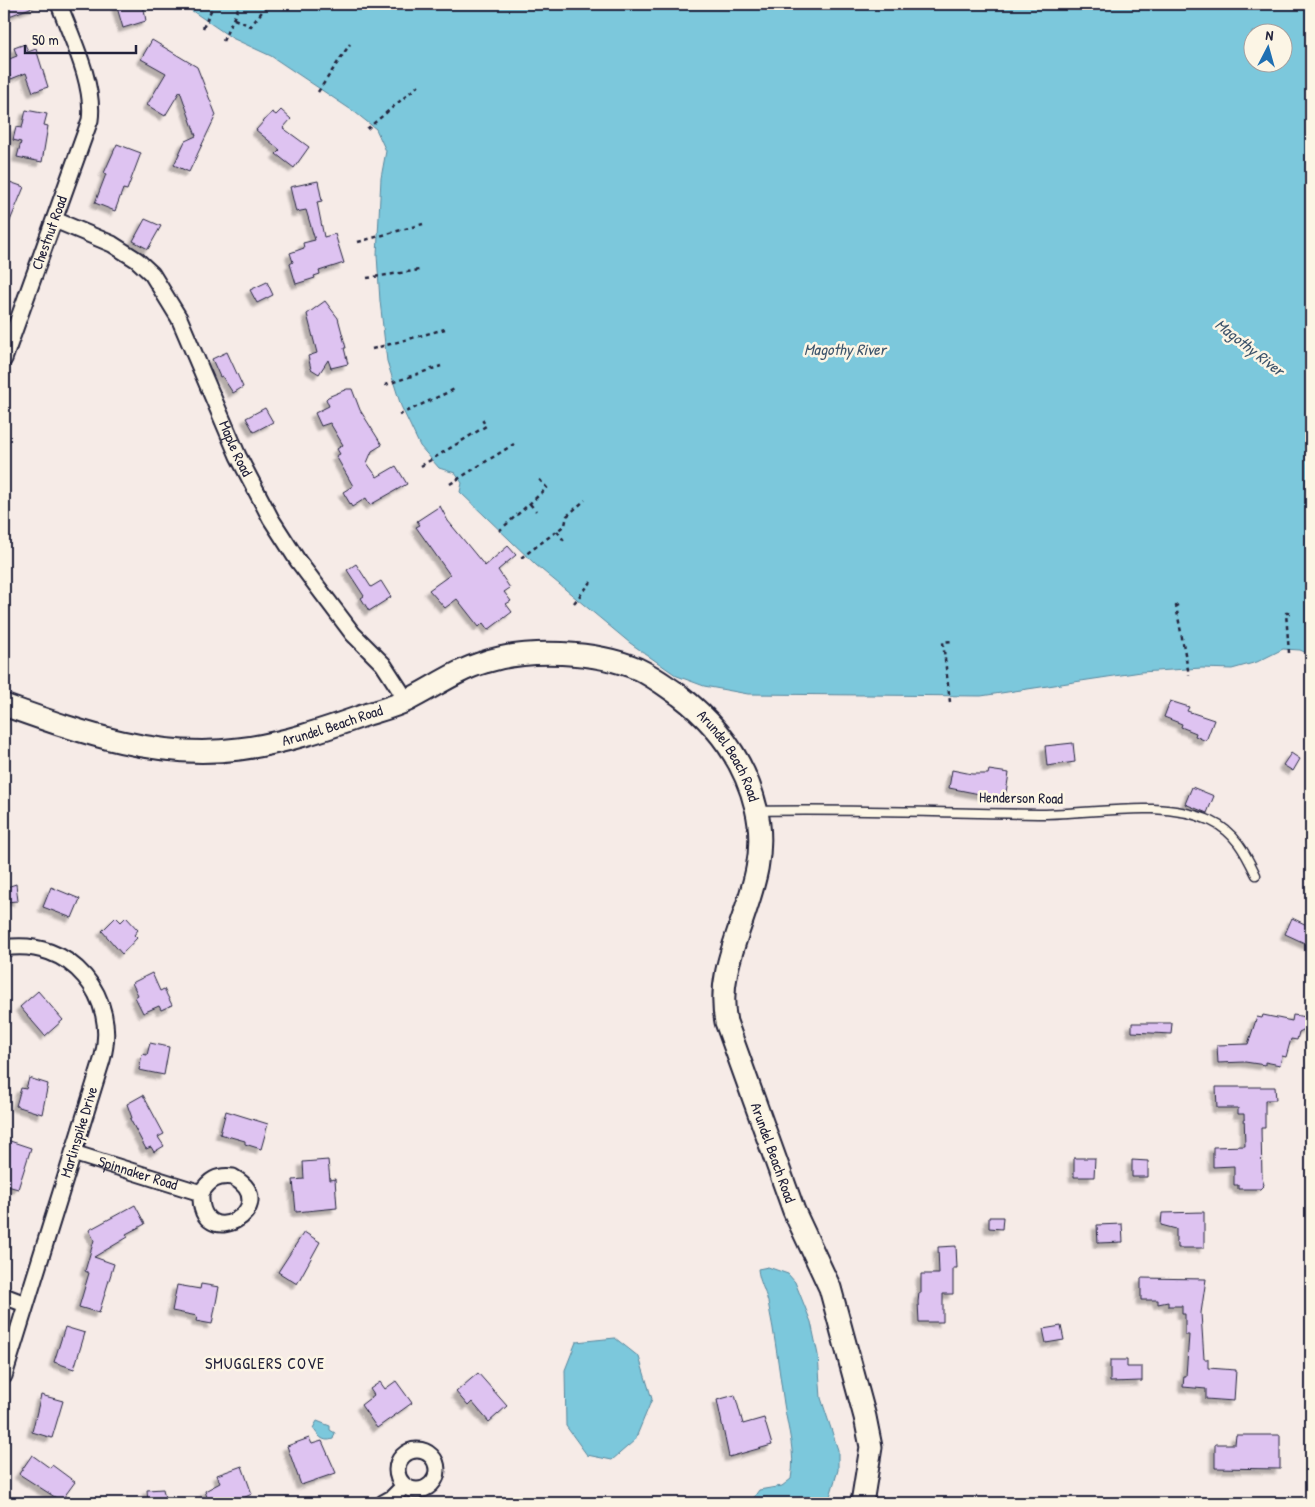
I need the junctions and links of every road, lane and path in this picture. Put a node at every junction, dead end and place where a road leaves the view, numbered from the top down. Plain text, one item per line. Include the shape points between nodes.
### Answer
1 (59, 4) edge
2 (214, 4) edge
3 (240, 4) edge
4 (268, 4) edge
5 (234, 19) junction
6 (203, 28) dead end
7 (223, 41) dead end
8 (350, 44) dead end
9 (419, 85) dead end
10 (318, 92) dead end
11 (367, 129) dead end
12 (55, 220) junction
13 (423, 224) dead end
14 (358, 242) dead end
15 (420, 270) dead end
16 (367, 278) dead end
17 (446, 329) dead end
18 (372, 349) dead end
19 (4, 359) edge
20 (441, 366) dead end
21 (384, 384) dead end
22 (457, 388) dead end
23 (398, 415) dead end
24 (481, 418) dead end
25 (514, 444) dead end
26 (422, 466) dead end
27 (539, 479) dead end
28 (450, 484) dead end
29 (585, 500) dead end
30 (530, 504) junction
31 (536, 511) dead end
32 (500, 531) dead end
33 (557, 531) junction
34 (564, 542) dead end
35 (521, 558) dead end
36 (591, 582) dead end
37 (574, 603) dead end
38 (1178, 605) dead end
39 (1291, 612) dead end
40 (952, 642) dead end
41 (1289, 653) dead end
42 (1189, 675) dead end
43 (407, 700) junction
44 (950, 702) dead end
45 (4, 705) edge
46 (757, 811) junction
47 (1256, 875) dead end
48 (4, 948) edge
49 (73, 1153) junction
50 (201, 1193) dead end
51 (4, 1296) edge
52 (26, 1304) junction
53 (4, 1376) edge
54 (404, 1486) dead end
55 (383, 1503) edge
56 (862, 1503) edge

1 - 12 street, Chestnut Road via 92,107 88,131
2 - 6 path
3 - 5 path
4 - 5 path via 251,26
5 - 7 path
8 - 10 path
9 - 11 path
12 - 19 street, Chestnut Road
12 - 43 street, Maple Road via 112,244 152,274 178,318 238,456 271,519 298,561 353,634 383,664
13 - 14 path
15 - 16 path
17 - 18 path
20 - 21 path
22 - 23 path
24 - 26 path via 486,426
25 - 28 path
27 - 30 path via 547,488
29 - 33 path via 567,516 565,525
30 - 31 path
30 - 32 path
33 - 34 path
33 - 35 path
36 - 37 path
38 - 42 path
39 - 41 path via 1286,613
40 - 44 path via 943,642
43 - 45 street, Arundel Beach Road via 273,743 203,753 118,742 79,732
43 - 46 street, Arundel Beach Road via 459,671 507,657 552,654 595,656 618,661 663,684 687,701 710,724 732,749 748,779
46 - 47 lane, Henderson Road via 1040,814 1112,809 1185,813 1211,821 1232,834
46 - 56 street, Arundel Beach Road via 759,870 726,973 722,1004 794,1211 830,1288 871,1447
48 - 49 street, Marlinspike Drive via 32,947 73,964 88,978 98,996 106,1034 103,1056
49 - 50 street, Spinnaker Road
49 - 52 street, Marlinspike Drive
51 - 52 street
52 - 53 street, Marlinspike Drive
54 - 55 street

